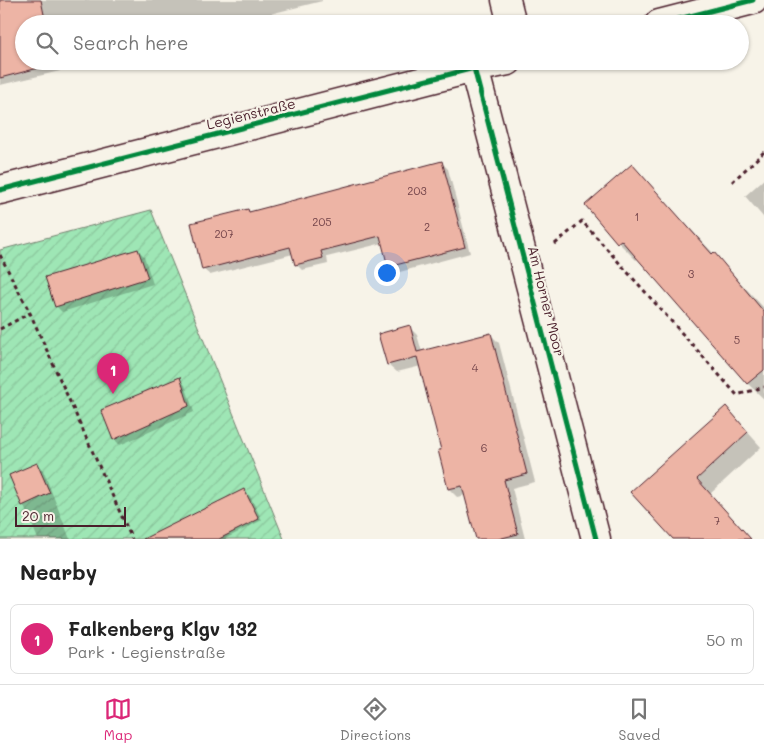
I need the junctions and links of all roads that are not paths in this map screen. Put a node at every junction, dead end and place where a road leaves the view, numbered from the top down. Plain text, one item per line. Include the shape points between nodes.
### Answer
1 (506, 0) edge
2 (753, 0) edge
3 (510, 15) edge
4 (694, 15) edge
5 (466, 70) edge
6 (475, 70) edge
7 (0, 190) edge
8 (596, 539) edge

1 - 3 street
2 - 4 street
5 - 7 street, Legienstraße
6 - 8 street, Am Horner Moor

